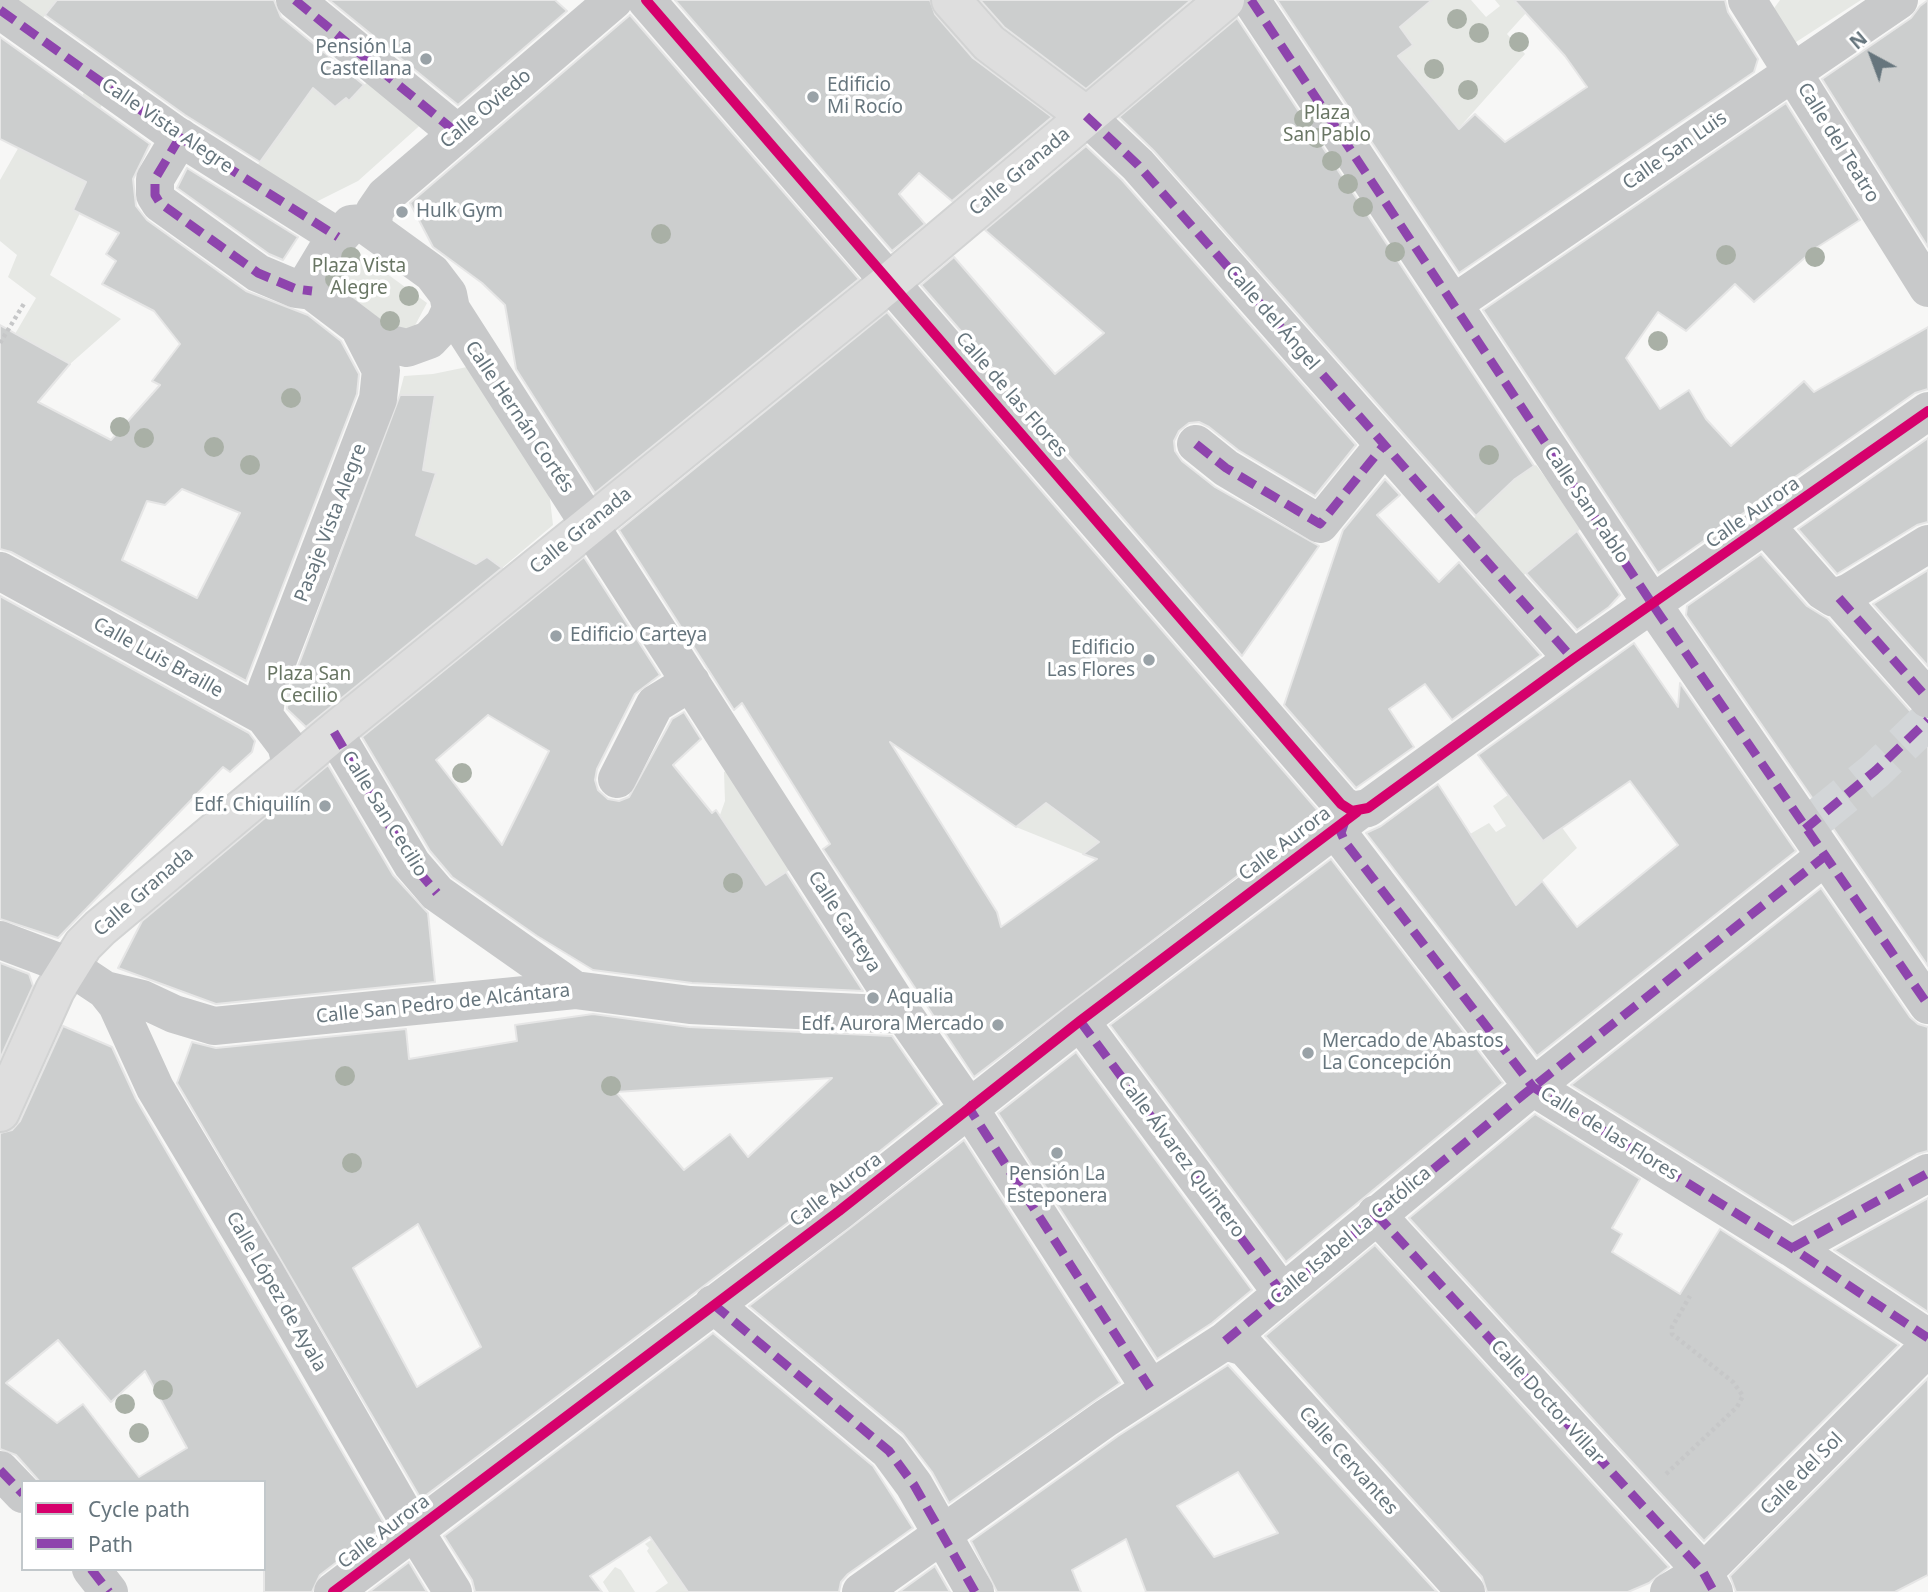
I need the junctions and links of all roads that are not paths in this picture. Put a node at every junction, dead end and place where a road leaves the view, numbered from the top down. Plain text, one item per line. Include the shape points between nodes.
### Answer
1 (295, 0) edge
2 (614, 0) edge
3 (646, 0) edge
4 (951, 0) edge
5 (1225, 0) edge
6 (1251, 0) edge
7 (1747, 0) edge
8 (1899, 0) edge
9 (0, 10) edge
10 (1792, 70) junction
11 (1086, 116) junction
12 (457, 133) junction
13 (180, 137) junction
14 (355, 233) junction
15 (890, 282) junction
16 (1928, 288) edge
17 (313, 291) junction
18 (1453, 304) junction
19 (451, 309) junction
20 (361, 331) junction
21 (1928, 411) edge
22 (1196, 444) dead end
23 (1384, 445) junction
24 (590, 523) junction
25 (1766, 526) junction
26 (1928, 544) edge
27 (0, 571) edge
28 (1839, 598) junction
29 (1653, 605) junction
30 (1573, 659) junction
31 (691, 682) junction
32 (1928, 714) edge
33 (264, 716) junction
34 (334, 732) junction
35 (292, 767) junction
36 (617, 779) dead end
37 (1351, 815) junction
38 (1815, 835) junction
39 (0, 940) edge
40 (69, 966) junction
41 (105, 990) junction
42 (575, 990) junction
43 (1928, 1005) edge
44 (904, 1015) junction
45 (1080, 1021) junction
46 (1533, 1087) junction
47 (969, 1108) junction
48 (0, 1112) edge
49 (1928, 1173) edge
50 (1376, 1214) junction
51 (1792, 1248) junction
52 (1282, 1293) junction
53 (713, 1304) junction
54 (1928, 1338) edge
55 (1225, 1341) junction
56 (1928, 1347) edge
57 (1150, 1388) junction
58 (0, 1470) edge
59 (21, 1492) edge
60 (415, 1532) junction
61 (942, 1538) junction
62 (93, 1571) edge
63 (1709, 1582) edge
64 (109, 1592) edge
65 (333, 1592) edge
66 (453, 1592) edge
67 (861, 1592) edge
68 (975, 1592) edge
69 (1466, 1592) edge
70 (1669, 1592) edge

1 - 12 street
2 - 12 street, Calle Oviedo
3 - 15 street, Calle de las Flores
4 - 11 main road, Calle del Ángel via 989,43
5 - 11 main road, Calle Granada
6 - 18 street, Calle San Pablo
7 - 10 street, Calle del Teatro
8 - 10 street, Calle San Luis
9 - 13 street, Calle Vista Alegre
10 - 16 street, Calle del Teatro
10 - 18 street, Calle San Luis
11 - 15 main road, Calle Granada
11 - 23 street, Calle del Ángel via 1138,165
12 - 14 street, Calle Oviedo via 385,196
13 - 14 street, Calle Vista Alegre
13 - 17 street via 155,179 160,203 258,273
14 - 17 street via 311,277
14 - 19 street via 432,273 448,294
15 - 24 main road, Calle Granada
15 - 37 street, Calle de las Flores
17 - 20 street
18 - 29 street, Calle San Pablo
19 - 20 street via 438,333 407,348
19 - 24 street, Calle Hernán Cortés
20 - 33 street, Pasaje Vista Alegre via 381,370 378,399 267,688
21 - 25 street, Calle Aurora
22 - 23 street via 1226,468 1320,524
23 - 30 street, Calle del Ángel
24 - 31 street, Calle Carteya
24 - 34 main road, Calle Granada
25 - 28 street via 1823,591
25 - 29 street, Calle Aurora
26 - 28 street
27 - 33 street, Calle Luis Braille
28 - 32 street
29 - 30 street, Calle Aurora
29 - 38 street, Calle San Pablo
30 - 37 street, Calle Aurora via 1368,808
31 - 36 street via 655,704
31 - 44 street, Calle Carteya
33 - 35 street, Calle Luis Braille via 286,745
34 - 35 main road, Calle Granada
34 - 42 street, Calle San Cecilio via 412,864 437,892
35 - 40 main road, Calle Granada via 100,928
37 - 45 street, Calle Aurora
37 - 46 street, Calle de las Flores via 1341,834 1345,842
38 - 43 street, Calle San Pablo
38 - 46 street, Calle Isabel La Católica
39 - 40 street, Calle San Pedro de Alcántara
40 - 41 street, Calle San Pedro de Alcántara
40 - 48 main road, Calle Granada
41 - 42 street, Calle San Pedro de Alcántara via 142,999 201,1023 226,1026
41 - 60 street, Calle López de Ayala via 117,1005 155,1088
42 - 44 street, Calle San Pedro de Alcántara via 690,1005
44 - 47 street, Calle Carteya
45 - 47 street, Calle Aurora
45 - 52 street, Calle Álvarez Quintero
46 - 50 street, Calle Isabel La Católica
46 - 51 street, Calle de las Flores
47 - 53 street, Calle Aurora
47 - 57 street, Calle Carteya
49 - 51 street
50 - 52 street, Calle Isabel La Católica
50 - 63 street, Calle Doctor Villar
51 - 54 street, Calle de las Flores
52 - 55 street, Calle Isabel La Católica
53 - 60 street, Calle Aurora
53 - 61 street via 888,1451 914,1485
55 - 57 street, Calle Isabel La Católica
55 - 69 street, Calle Cervantes via 1245,1347
56 - 63 street, Calle del Sol
57 - 61 street, Calle Isabel La Católica
58 - 59 street
60 - 65 street, Calle Aurora
60 - 66 street, Calle López de Ayala
61 - 67 street, Calle Isabel La Católica
61 - 68 street
62 - 64 street
63 - 70 street, Calle del Sol

